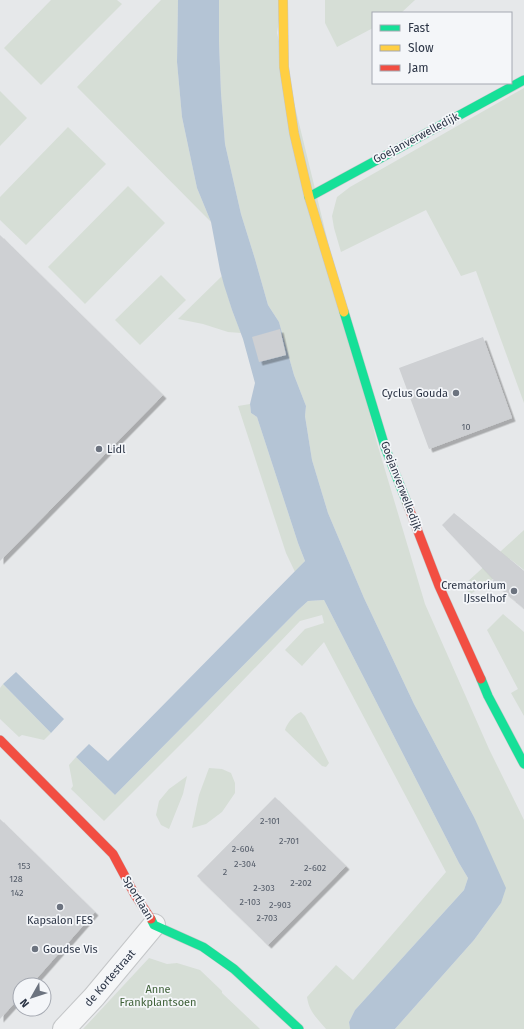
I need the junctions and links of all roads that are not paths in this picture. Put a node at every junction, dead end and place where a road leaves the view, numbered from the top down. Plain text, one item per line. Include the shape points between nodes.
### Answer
1 (283, 0) edge
2 (524, 80) edge
3 (309, 197) junction
4 (0, 740) edge
5 (524, 764) edge
6 (154, 925) junction
7 (64, 1029) edge
8 (299, 1029) edge

1 - 3 street, Goejanverwelledijk via 284,66 294,133
2 - 3 street, Goejanverwelledijk
3 - 5 street, Goejanverwelledijk via 386,447 438,586 488,696
4 - 6 street, Sportlaan via 113,854
6 - 7 street, de Kortestraat
6 - 8 street, Sportlaan via 203,947 234,968

